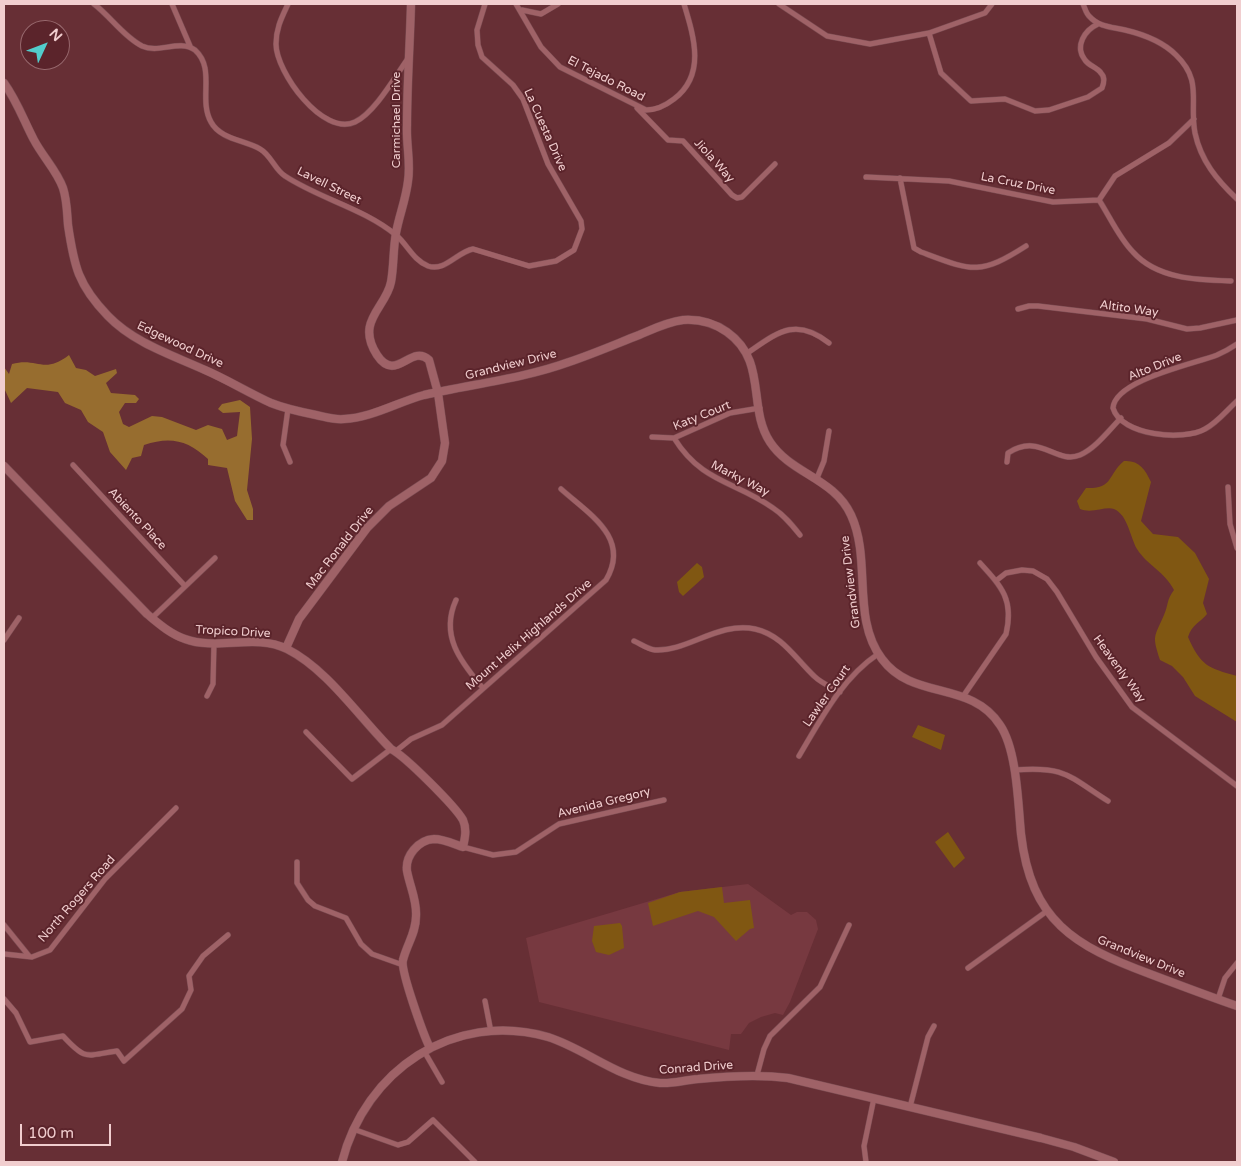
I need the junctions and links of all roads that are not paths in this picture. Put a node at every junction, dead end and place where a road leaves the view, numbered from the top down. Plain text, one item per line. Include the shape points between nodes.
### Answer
1 (94, 4) edge
2 (172, 4) edge
3 (288, 4) edge
4 (412, 4) edge
5 (485, 4) edge
6 (516, 4) edge
7 (558, 4) edge
8 (684, 4) edge
9 (779, 4) edge
10 (992, 4) edge
11 (1083, 4) edge
12 (522, 10) junction
13 (1098, 24) junction
14 (929, 33) junction
15 (190, 46) junction
16 (409, 56) junction
17 (4, 83) edge
18 (637, 107) junction
19 (1194, 118) junction
20 (775, 164) dead end
21 (866, 176) dead end
22 (900, 178) junction
23 (1237, 198) edge
24 (1099, 200) junction
25 (395, 234) junction
26 (1026, 246) dead end
27 (1231, 281) dead end
28 (1018, 309) dead end
29 (1237, 320) edge
30 (829, 343) dead end
31 (1237, 344) edge
32 (746, 354) junction
33 (438, 393) junction
34 (1237, 400) edge
35 (760, 408) junction
36 (288, 409) junction
37 (1121, 418) junction
38 (829, 431) dead end
39 (652, 437) dead end
40 (674, 438) junction
41 (290, 462) dead end
42 (1007, 462) dead end
43 (73, 465) dead end
44 (4, 466) edge
45 (817, 478) junction
46 (1228, 487) dead end
47 (561, 489) dead end
48 (800, 535) dead end
49 (1237, 548) edge
50 (215, 558) dead end
51 (980, 563) dead end
52 (997, 580) junction
53 (185, 586) junction
54 (456, 600) dead end
55 (19, 618) dead end
56 (152, 618) junction
57 (4, 640) edge
58 (634, 641) dead end
59 (214, 643) junction
60 (286, 648) junction
61 (878, 654) junction
62 (482, 687) junction
63 (840, 692) junction
64 (964, 695) junction
65 (207, 696) dead end
66 (306, 732) dead end
67 (393, 750) junction
68 (799, 756) dead end
69 (1014, 770) junction
70 (1237, 786) edge
71 (664, 800) dead end
72 (1108, 801) dead end
73 (176, 808) dead end
74 (463, 847) junction
75 (297, 862) dead end
76 (1047, 911) junction
77 (4, 925) edge
78 (849, 925) dead end
79 (228, 935) dead end
80 (4, 954) edge
81 (29, 956) junction
82 (1237, 963) edge
83 (402, 965) junction
84 (968, 968) dead end
85 (4, 999) edge
86 (1218, 1000) junction
87 (485, 1001) dead end
88 (1237, 1006) edge
89 (934, 1026) dead end
90 (491, 1032) junction
91 (427, 1050) junction
92 (757, 1075) junction
93 (442, 1082) dead end
94 (874, 1098) junction
95 (910, 1107) junction
96 (353, 1129) junction
97 (342, 1162) edge
98 (475, 1162) edge
99 (866, 1162) edge
100 (1114, 1162) edge

1 - 15 street via 142,46
2 - 15 street, Lavell Street
3 - 16 street via 278,25 276,44 281,65 303,99 332,121 356,122 371,108
4 - 16 street, Carmichael Drive
5 - 25 street, La Cuesta Drive via 477,30 482,57 513,85 523,99 548,164 582,221 580,238 574,250 556,261 529,266 472,249 436,267 414,256
6 - 12 street, El Tejado Road
7 - 12 street via 541,14
8 - 18 street, El Tejado Road via 696,62 691,81 680,95 656,110
9 - 14 street via 827,36 846,42 870,44
10 - 14 street via 985,13
11 - 13 street
12 - 18 street, El Tejado Road via 541,47 560,67 602,86
13 - 14 street via 1084,34 1081,50 1084,59 1101,72 1102,88 1088,97 1049,110 1035,111 1005,99 971,101 941,73
13 - 19 street via 1138,33 1175,54 1192,77
15 - 25 street, Lavell Street via 200,54 206,67 207,109 210,122 218,130 260,149 284,176 355,210
16 - 25 street, Carmichael Drive via 408,182
17 - 36 street, Edgewood Drive via 62,185 75,268 91,298 133,337
18 - 20 street, Jiola Way via 668,140 682,141 737,198 742,197
19 - 23 street via 1199,146 1211,171
19 - 24 street via 1170,143 1115,176
21 - 22 street, La Cruz Drive
22 - 24 street, La Cruz Drive via 949,181 1053,202
22 - 26 street via 914,248 921,252 972,270 1002,262
24 - 27 street via 1132,252 1143,262 1174,276
25 - 33 street via 391,283 371,324 373,345 377,355 388,366 396,366 416,355 427,358 433,368
28 - 29 street, Altito Way via 1038,306 1147,319 1187,328
30 - 32 street via 810,330 790,328 778,332
31 - 37 street, Alto Drive via 1218,355 1126,389 1114,404 1114,412
32 - 33 street, Grandview Drive via 722,329 703,322 682,320 565,364
32 - 35 street, Grandview Drive via 756,378
33 - 36 street, Edgewood Drive via 347,419
33 - 60 street, Mac Ronald Drive via 445,443 442,461 431,478 390,506 368,528 299,619
34 - 37 street via 1206,428 1193,434 1154,434 1137,429
35 - 40 street, Katy Court via 730,413
35 - 45 street, Grandview Drive via 762,428 773,446 791,463
36 - 41 street via 283,445
37 - 42 street via 1081,455 1062,456 1034,445 1008,453
38 - 45 street via 824,461
39 - 40 street, Katy Court
40 - 48 street, Marky Way via 698,467 774,508
43 - 53 street, Abiento Place
44 - 56 street, Tropico Drive
45 - 61 street, Grandview Drive via 843,501 855,525 867,624
46 - 49 street via 1230,524
47 - 62 street, Mount Helix Highlands Drive via 608,532 614,553 611,570 602,585
50 - 53 street
51 - 52 street
52 - 64 street via 1008,611 1006,634
52 - 70 street, Heavenly Way via 1006,573 1022,570 1038,573 1047,580 1132,707
53 - 56 street
54 - 62 street via 450,614 452,642 464,666
55 - 57 street
56 - 59 street, Tropico Drive via 172,634 186,640
58 - 63 street via 655,650 718,632 754,629 776,637 815,677
59 - 60 street, Tropico Drive via 260,642
59 - 65 street via 213,684
60 - 67 street, Tropico Drive via 322,674
61 - 63 street, Lawler Court via 857,670
61 - 64 street, Grandview Drive via 889,668 907,680 927,688
62 - 67 street, Mount Helix Highlands Drive via 442,724
63 - 68 street, Lawler Court
64 - 69 street, Grandview Drive via 988,710 1001,726 1008,740
66 - 67 street, Mount Helix Highlands Drive via 352,779
67 - 74 street, Tropico Drive via 405,757 461,817 466,834
69 - 72 street via 1036,768 1062,772
69 - 76 street, Grandview Drive via 1023,851 1031,881
71 - 74 street, Avenida Gregory via 559,824 516,852 493,855
73 - 81 street, North Rogers Road via 105,879 50,950
74 - 83 street, Avenida Gregory via 430,840 411,852 407,871 416,900 416,918
75 - 83 street via 297,883 308,900 346,918 361,944 372,954
76 - 84 street
76 - 86 street, Grandview Drive via 1078,942 1094,951
77 - 81 street
78 - 92 street via 820,986 770,1036
79 - 85 street via 204,956 189,976 191,990 182,1008 124,1061 117,1052 89,1056 75,1049 63,1036 30,1042 16,1013
80 - 81 street, North Rogers Road
82 - 86 street via 1226,978
83 - 91 street
86 - 88 street, Grandview Drive
87 - 90 street
89 - 95 street via 928,1037
90 - 91 street, Conrad Drive via 474,1033
90 - 92 street, Conrad Drive via 522,1032 548,1038 574,1047 624,1074 661,1083
91 - 93 street
91 - 96 street, Conrad Drive via 394,1072 373,1094
92 - 94 street, Conrad Drive via 788,1078
94 - 95 street, Conrad Drive
94 - 99 street via 864,1146
95 - 100 street, Conrad Drive via 1074,1147
96 - 97 street, Conrad Drive
96 - 98 street via 398,1145 408,1142 433,1120

